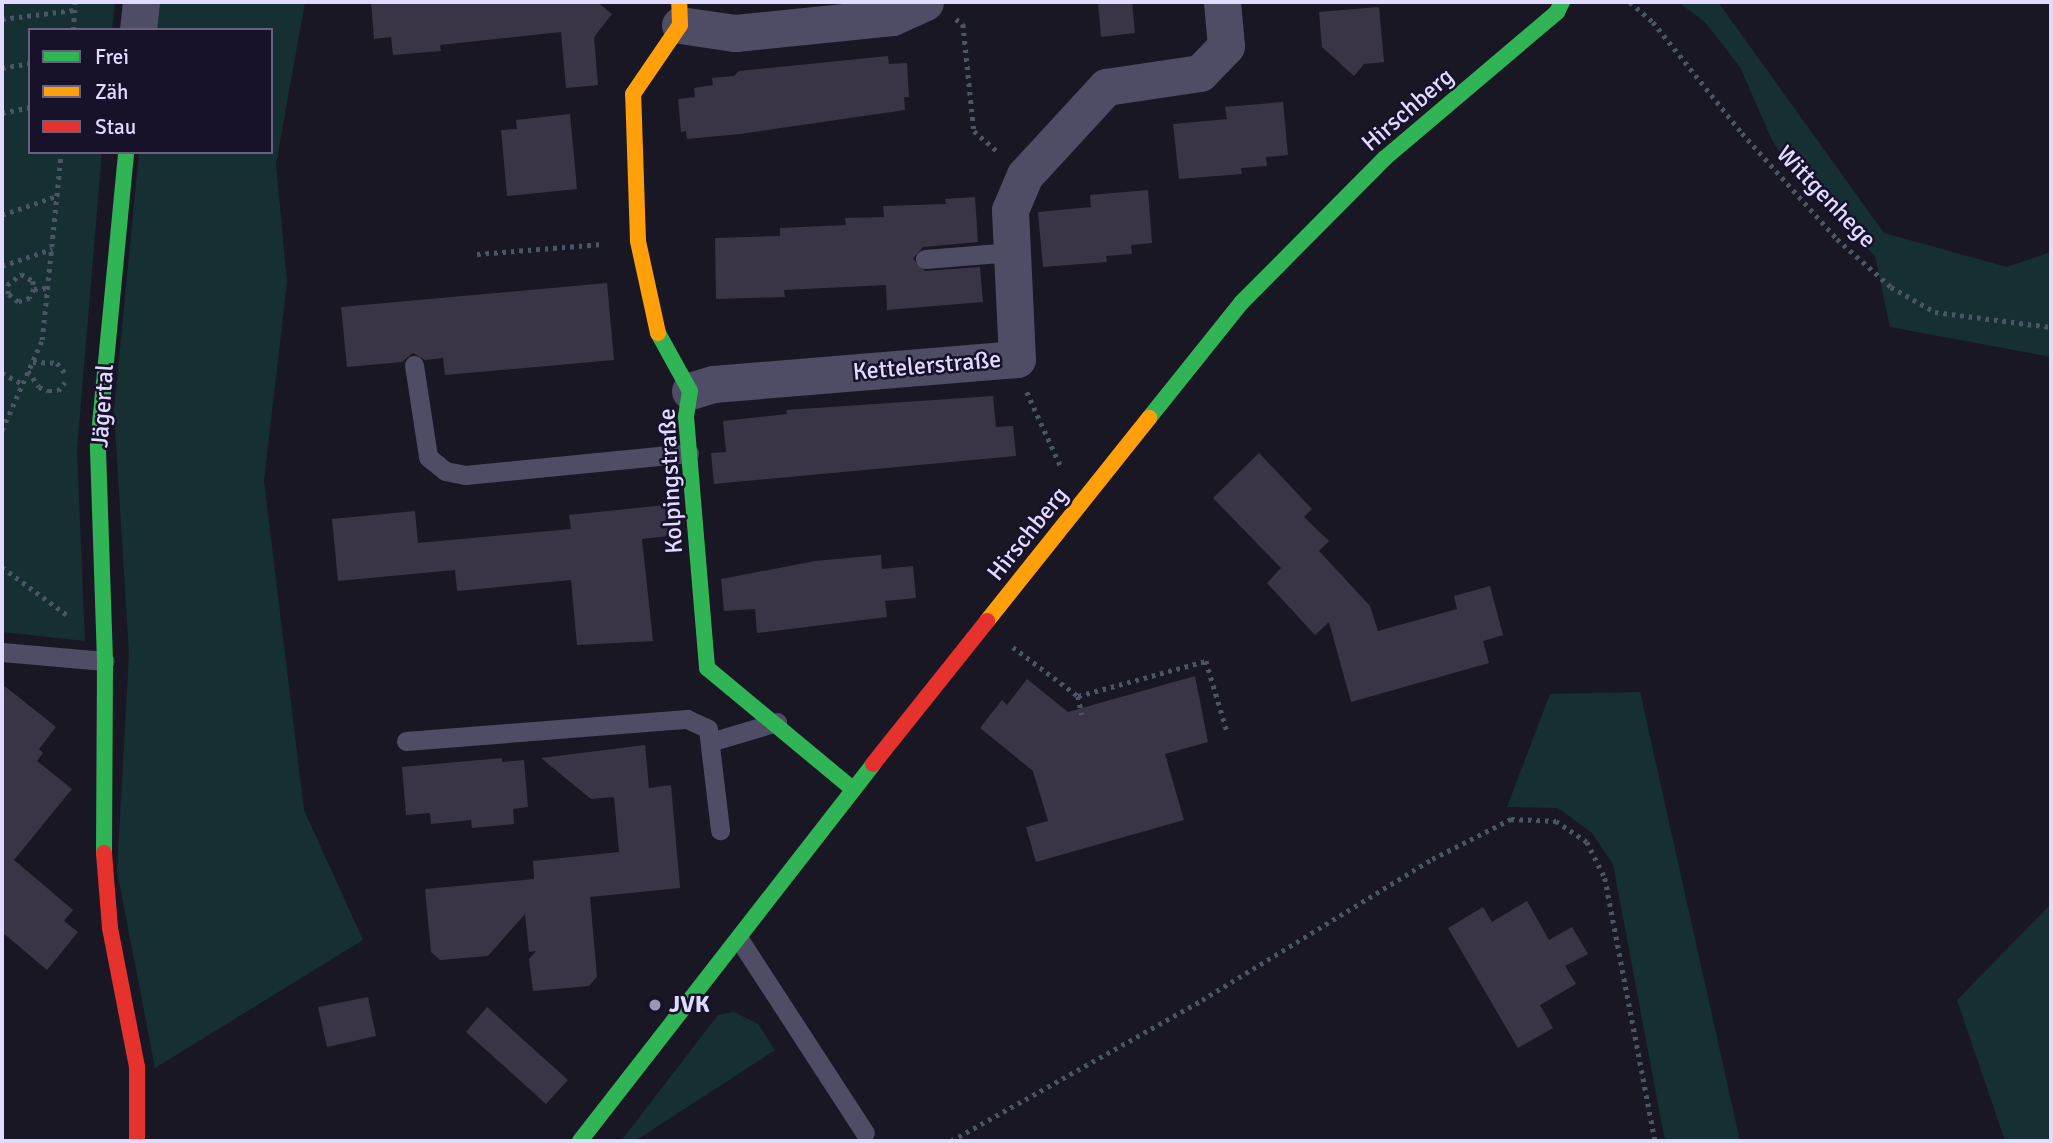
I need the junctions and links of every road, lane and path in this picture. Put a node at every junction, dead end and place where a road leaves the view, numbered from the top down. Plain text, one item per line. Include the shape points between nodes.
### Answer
1 (75, 2) edge
2 (141, 2) edge
3 (1222, 2) edge
4 (1562, 2) edge
5 (1630, 2) edge
6 (939, 9) edge
7 (74, 10) junction
8 (679, 14) edge
9 (2, 19) edge
10 (73, 28) edge
11 (138, 28) edge
12 (28, 63) edge
13 (2, 68) edge
14 (28, 107) edge
15 (2, 113) edge
16 (61, 154) edge
17 (126, 154) edge
18 (1025, 175) junction
19 (57, 196) junction
20 (2, 215) edge
21 (638, 241) junction
22 (52, 248) junction
23 (1012, 252) junction
24 (477, 254) dead end
25 (926, 259) dead end
26 (2, 266) edge
27 (48, 288) junction
28 (34, 289) junction
29 (2051, 327) edge
30 (1017, 359) junction
31 (33, 362) junction
32 (414, 365) dead end
33 (28, 371) junction
34 (2, 373) edge
35 (23, 383) junction
36 (690, 391) junction
37 (3, 426) edge
38 (689, 453) junction
39 (1079, 506) junction
40 (2, 567) edge
41 (984, 625) junction
42 (2, 652) edge
43 (104, 652) junction
44 (1078, 696) junction
45 (1082, 715) dead end
46 (777, 722) junction
47 (1227, 731) dead end
48 (406, 741) dead end
49 (709, 742) junction
50 (852, 789) junction
51 (720, 830) dead end
52 (739, 939) junction
53 (864, 1133) dead end
54 (583, 1139) edge
55 (137, 1141) edge
56 (951, 1141) edge
57 (1654, 1141) edge

1 - 7 path
2 - 11 street
3 - 18 street, Kettelerstraße via 1226,46 1199,74 1106,87
4 - 39 street, Hirschberg via 1557,12 1385,158 1241,303
5 - 29 path, Wittgenhege via 1653,22 1742,133 1838,239 1891,287 1935,312
6 - 8 street via 735,33
6 - 18 path via 963,24 974,131
7 - 9 path
7 - 10 path
8 - 21 street, Kolpingstraße via 633,94
12 - 13 path
14 - 15 path
16 - 19 path
17 - 43 street, Jägertal via 99,445
18 - 23 street, Kettelerstraße via 1010,210
19 - 20 path
19 - 22 path
21 - 24 path
21 - 36 street, Kolpingstraße via 661,345
22 - 26 path
22 - 27 path
23 - 25 lane
23 - 30 street, Kettelerstraße
27 - 28 path
27 - 31 path via 43,340
28 - 28 path via 33,281 21,274 7,285 8,293 18,302 30,298
30 - 36 street, Kettelerstraße via 713,384
30 - 39 path via 1032,406
31 - 33 path
31 - 33 path via 57,363 64,368 64,386 48,391 39,387
32 - 38 lane via 428,457 444,471 465,475
33 - 35 path
34 - 35 path
35 - 37 path
36 - 38 street, Kolpingstraße
38 - 46 street, Kolpingstraße via 707,668
39 - 41 street, Hirschberg
40 - 43 path
41 - 44 path
41 - 50 street, Hirschberg
42 - 43 lane
43 - 55 street, Jägertal via 104,854 110,928 137,1067
44 - 45 path
44 - 47 path via 1206,661
46 - 49 lane
46 - 50 street, Kolpingstraße
48 - 49 lane via 687,719 708,729
49 - 51 lane
50 - 52 street, Hirschberg
52 - 53 lane
52 - 54 street, Hirschberg
56 - 57 path via 1202,1000 1432,859 1511,819 1556,821 1587,842 1605,878

